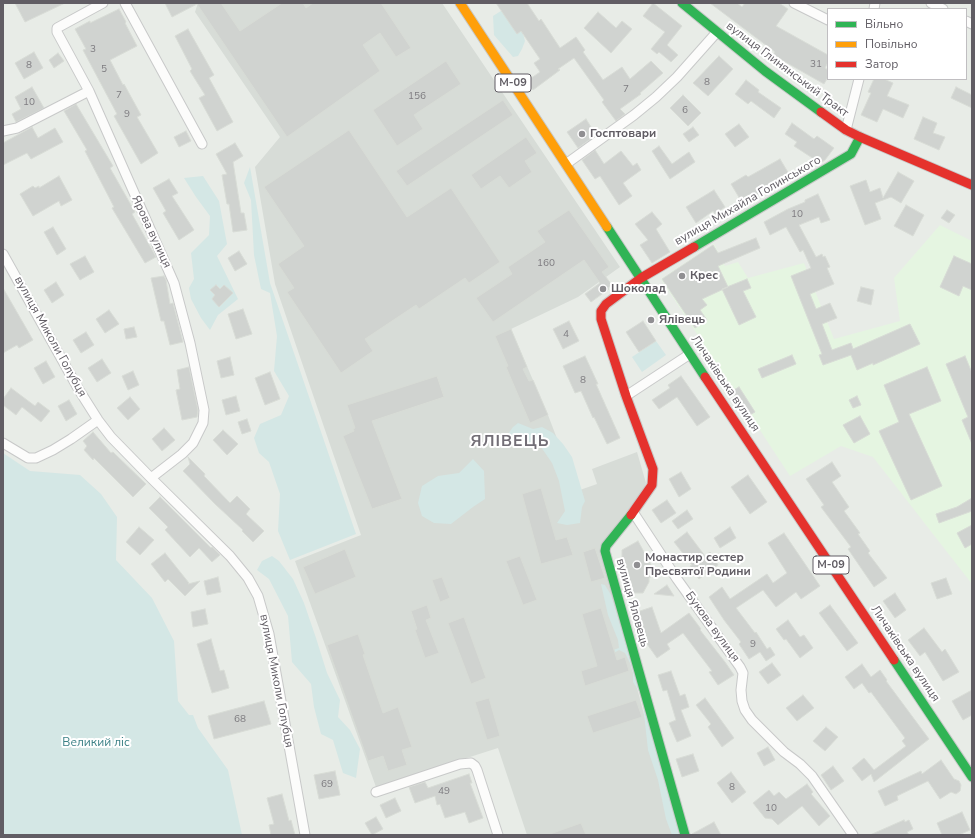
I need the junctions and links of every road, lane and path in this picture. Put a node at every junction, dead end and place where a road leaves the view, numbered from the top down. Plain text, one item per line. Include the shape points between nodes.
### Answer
1 (103, 3) edge
2 (125, 3) edge
3 (460, 3) edge
4 (682, 3) edge
5 (794, 3) edge
6 (931, 3) edge
7 (941, 8) edge
8 (827, 20) edge
9 (717, 32) junction
10 (859, 80) edge
11 (89, 91) junction
12 (3, 130) edge
13 (846, 130) junction
14 (860, 137) junction
15 (202, 144) dead end
16 (566, 164) junction
17 (972, 185) edge
18 (3, 254) edge
19 (641, 278) junction
20 (690, 354) junction
21 (626, 396) junction
22 (98, 420) junction
23 (3, 443) edge
24 (151, 478) junction
25 (633, 512) junction
26 (972, 777) edge
27 (376, 792) dead end
28 (305, 835) edge
29 (498, 835) edge
30 (685, 835) edge
31 (852, 835) edge

1 - 11 street, Ярова вулиця via 57,28
2 - 15 street
3 - 16 main road, Личаківська вулиця / М-09
4 - 9 main road, вулиця Глинянський Тракт
5 - 8 street
6 - 7 street
9 - 13 main road, вулиця Глинянський Тракт via 812,107
9 - 16 street via 656,97
10 - 13 street
11 - 12 street via 17,128
11 - 24 street, Ярова вулиця via 174,283 204,410 203,423 193,443
13 - 14 main road, вулиця Глинянський Тракт
14 - 17 main road, вулиця Глинянський Тракт
14 - 19 main road, вулиця Михайла Голинського via 851,154
16 - 19 main road, Личаківська вулиця / М-09
18 - 22 street, вулиця Миколи Голубця via 78,390
19 - 20 main road, Личаківська вулиця / М-09
19 - 21 main road, вулиця Михайла Голинського via 606,304 601,311 601,319
20 - 21 street
20 - 26 main road, Личаківська вулиця / М-09
21 - 25 main road, вулиця Яловець via 653,469 652,485
22 - 23 street via 71,439 36,458 28,458
22 - 24 street, вулиця Миколи Голубця
24 - 28 street, вулиця Миколи Голубця via 230,556 248,578 258,596 269,634
25 - 30 main road, вулиця Яловець via 606,546 605,551
25 - 31 street, Букова вулиця via 740,667 743,673 741,690 745,710 784,752 812,776
27 - 29 street via 466,762 471,763 477,770

